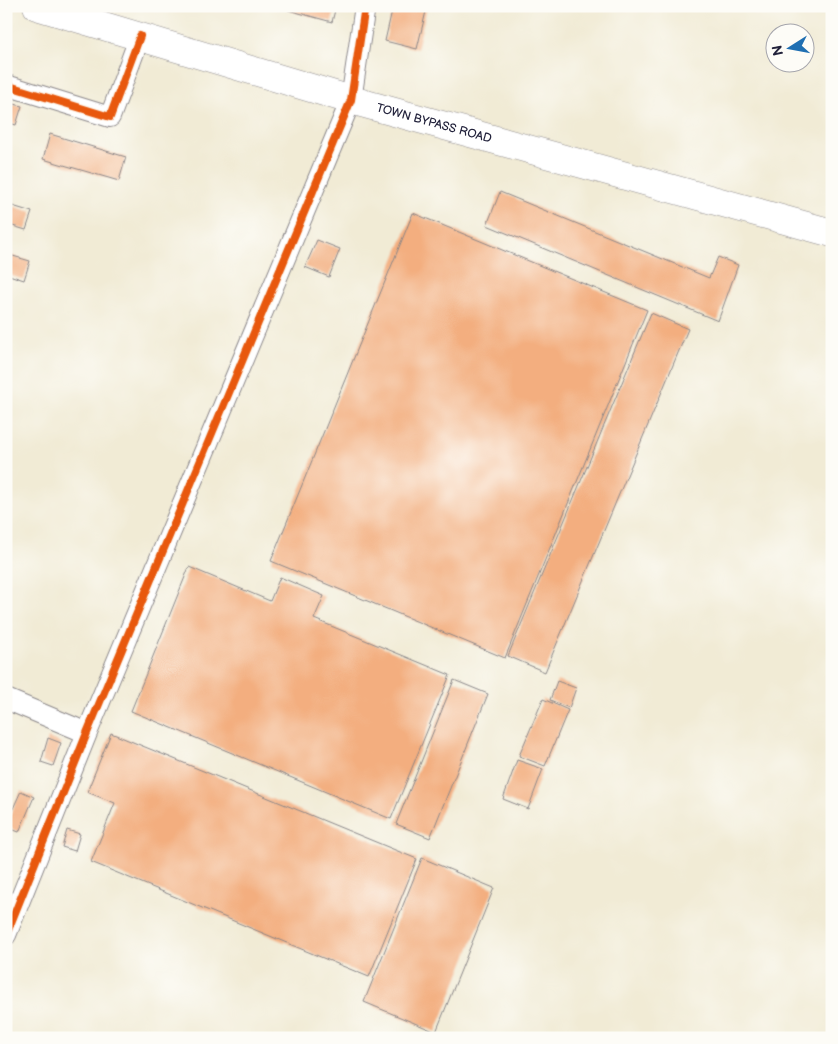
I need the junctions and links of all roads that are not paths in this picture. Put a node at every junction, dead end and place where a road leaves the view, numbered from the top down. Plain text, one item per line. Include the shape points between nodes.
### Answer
1 (37, 6) edge
2 (365, 6) edge
3 (140, 36) junction
4 (6, 84) edge
5 (351, 100) junction
6 (832, 233) edge
7 (6, 699) edge
8 (87, 733) junction
9 (6, 935) edge

1 - 3 main road, TOWN BYPASS ROAD
2 - 5 street
3 - 4 street via 110,117
3 - 5 main road, TOWN BYPASS ROAD
5 - 6 main road, TOWN BYPASS ROAD
5 - 8 street
7 - 8 street
8 - 9 street

